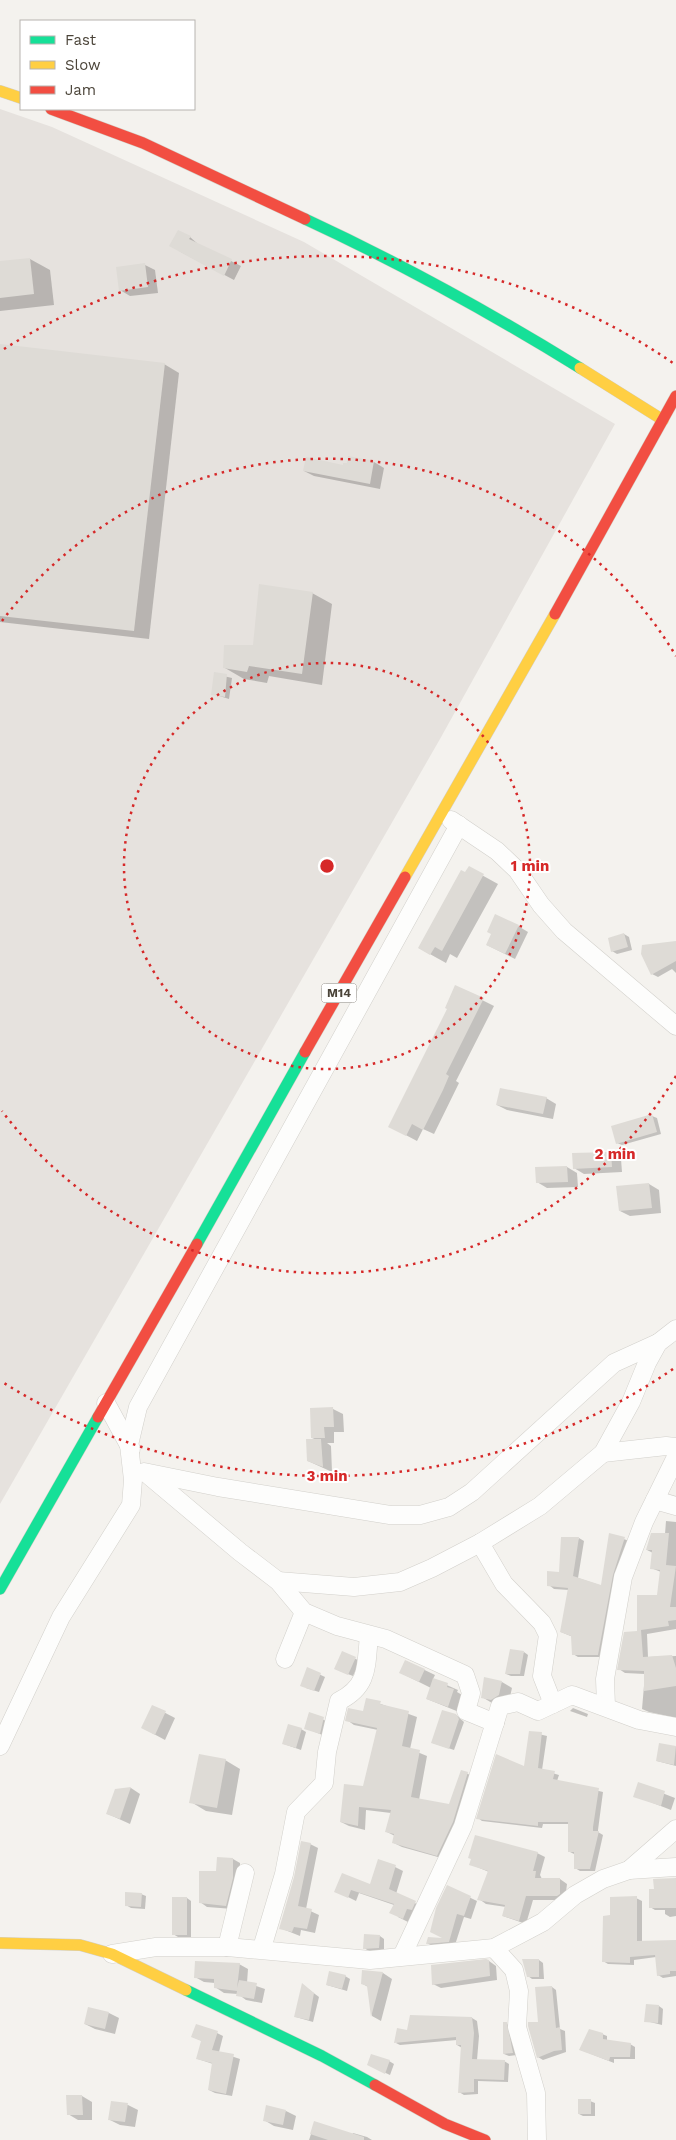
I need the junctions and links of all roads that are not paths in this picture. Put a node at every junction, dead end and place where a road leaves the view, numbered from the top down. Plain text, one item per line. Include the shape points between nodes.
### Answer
1 (0, 90) edge
2 (20, 98) edge
3 (54, 110) edge
4 (676, 396) edge
5 (662, 420) junction
6 (440, 814) junction
7 (459, 825) junction
8 (676, 1026) edge
9 (676, 1329) edge
10 (658, 1343) junction
11 (106, 1403) junction
12 (129, 1445) junction
13 (676, 1447) edge
14 (603, 1453) junction
15 (676, 1457) edge
16 (144, 1472) junction
17 (655, 1500) junction
18 (676, 1506) edge
19 (480, 1543) junction
20 (278, 1581) junction
21 (0, 1589) edge
22 (304, 1612) junction
23 (369, 1635) junction
24 (285, 1659) dead end
25 (553, 1704) junction
26 (606, 1706) junction
27 (495, 1724) junction
28 (676, 1727) edge
29 (0, 1746) edge
30 (676, 1829) edge
31 (676, 1867) edge
32 (629, 1870) junction
33 (245, 1874) dead end
34 (0, 1943) edge
35 (227, 1947) junction
36 (262, 1948) junction
37 (494, 1948) junction
38 (112, 1954) junction
39 (402, 1956) junction
40 (484, 2140) edge
41 (537, 2140) edge

1 - 2 main road
3 - 5 main road via 143,143 391,259 528,336
4 - 5 main road, M14
5 - 6 main road, M14
6 - 7 street
6 - 11 main road, M14
7 - 8 street via 497,851 517,870 564,932
7 - 12 street via 138,1407
9 - 10 street
10 - 14 street
10 - 16 street via 614,1363 472,1492 449,1507 420,1515 390,1515
11 - 12 street
11 - 21 main road, M14
12 - 16 street
12 - 29 street via 133,1480 131,1505 61,1617
13 - 14 street
14 - 19 street via 540,1506
15 - 17 street
16 - 20 street
17 - 18 street
17 - 26 street via 623,1578 605,1679
19 - 20 street via 400,1582 354,1587
19 - 25 street via 504,1584 542,1623 548,1635 542,1676
20 - 22 street
22 - 23 street
22 - 24 street
23 - 27 street via 386,1639 465,1675 471,1692 466,1710
23 - 36 street via 362,1682 354,1693 339,1701 327,1752 324,1783 296,1812 284,1874
25 - 26 street via 572,1695
25 - 27 street via 538,1710 518,1702 500,1706
26 - 28 street via 639,1720
27 - 39 street via 463,1826
30 - 32 street
31 - 32 street
32 - 37 street via 603,1879 575,1895 543,1922
33 - 35 street
34 - 38 main road via 80,1945
35 - 36 street
35 - 38 street via 156,1947
36 - 39 street via 370,1960
37 - 39 street
37 - 41 street via 514,1970 518,1991 517,2027 536,2094
38 - 40 main road via 322,2056 445,2124

